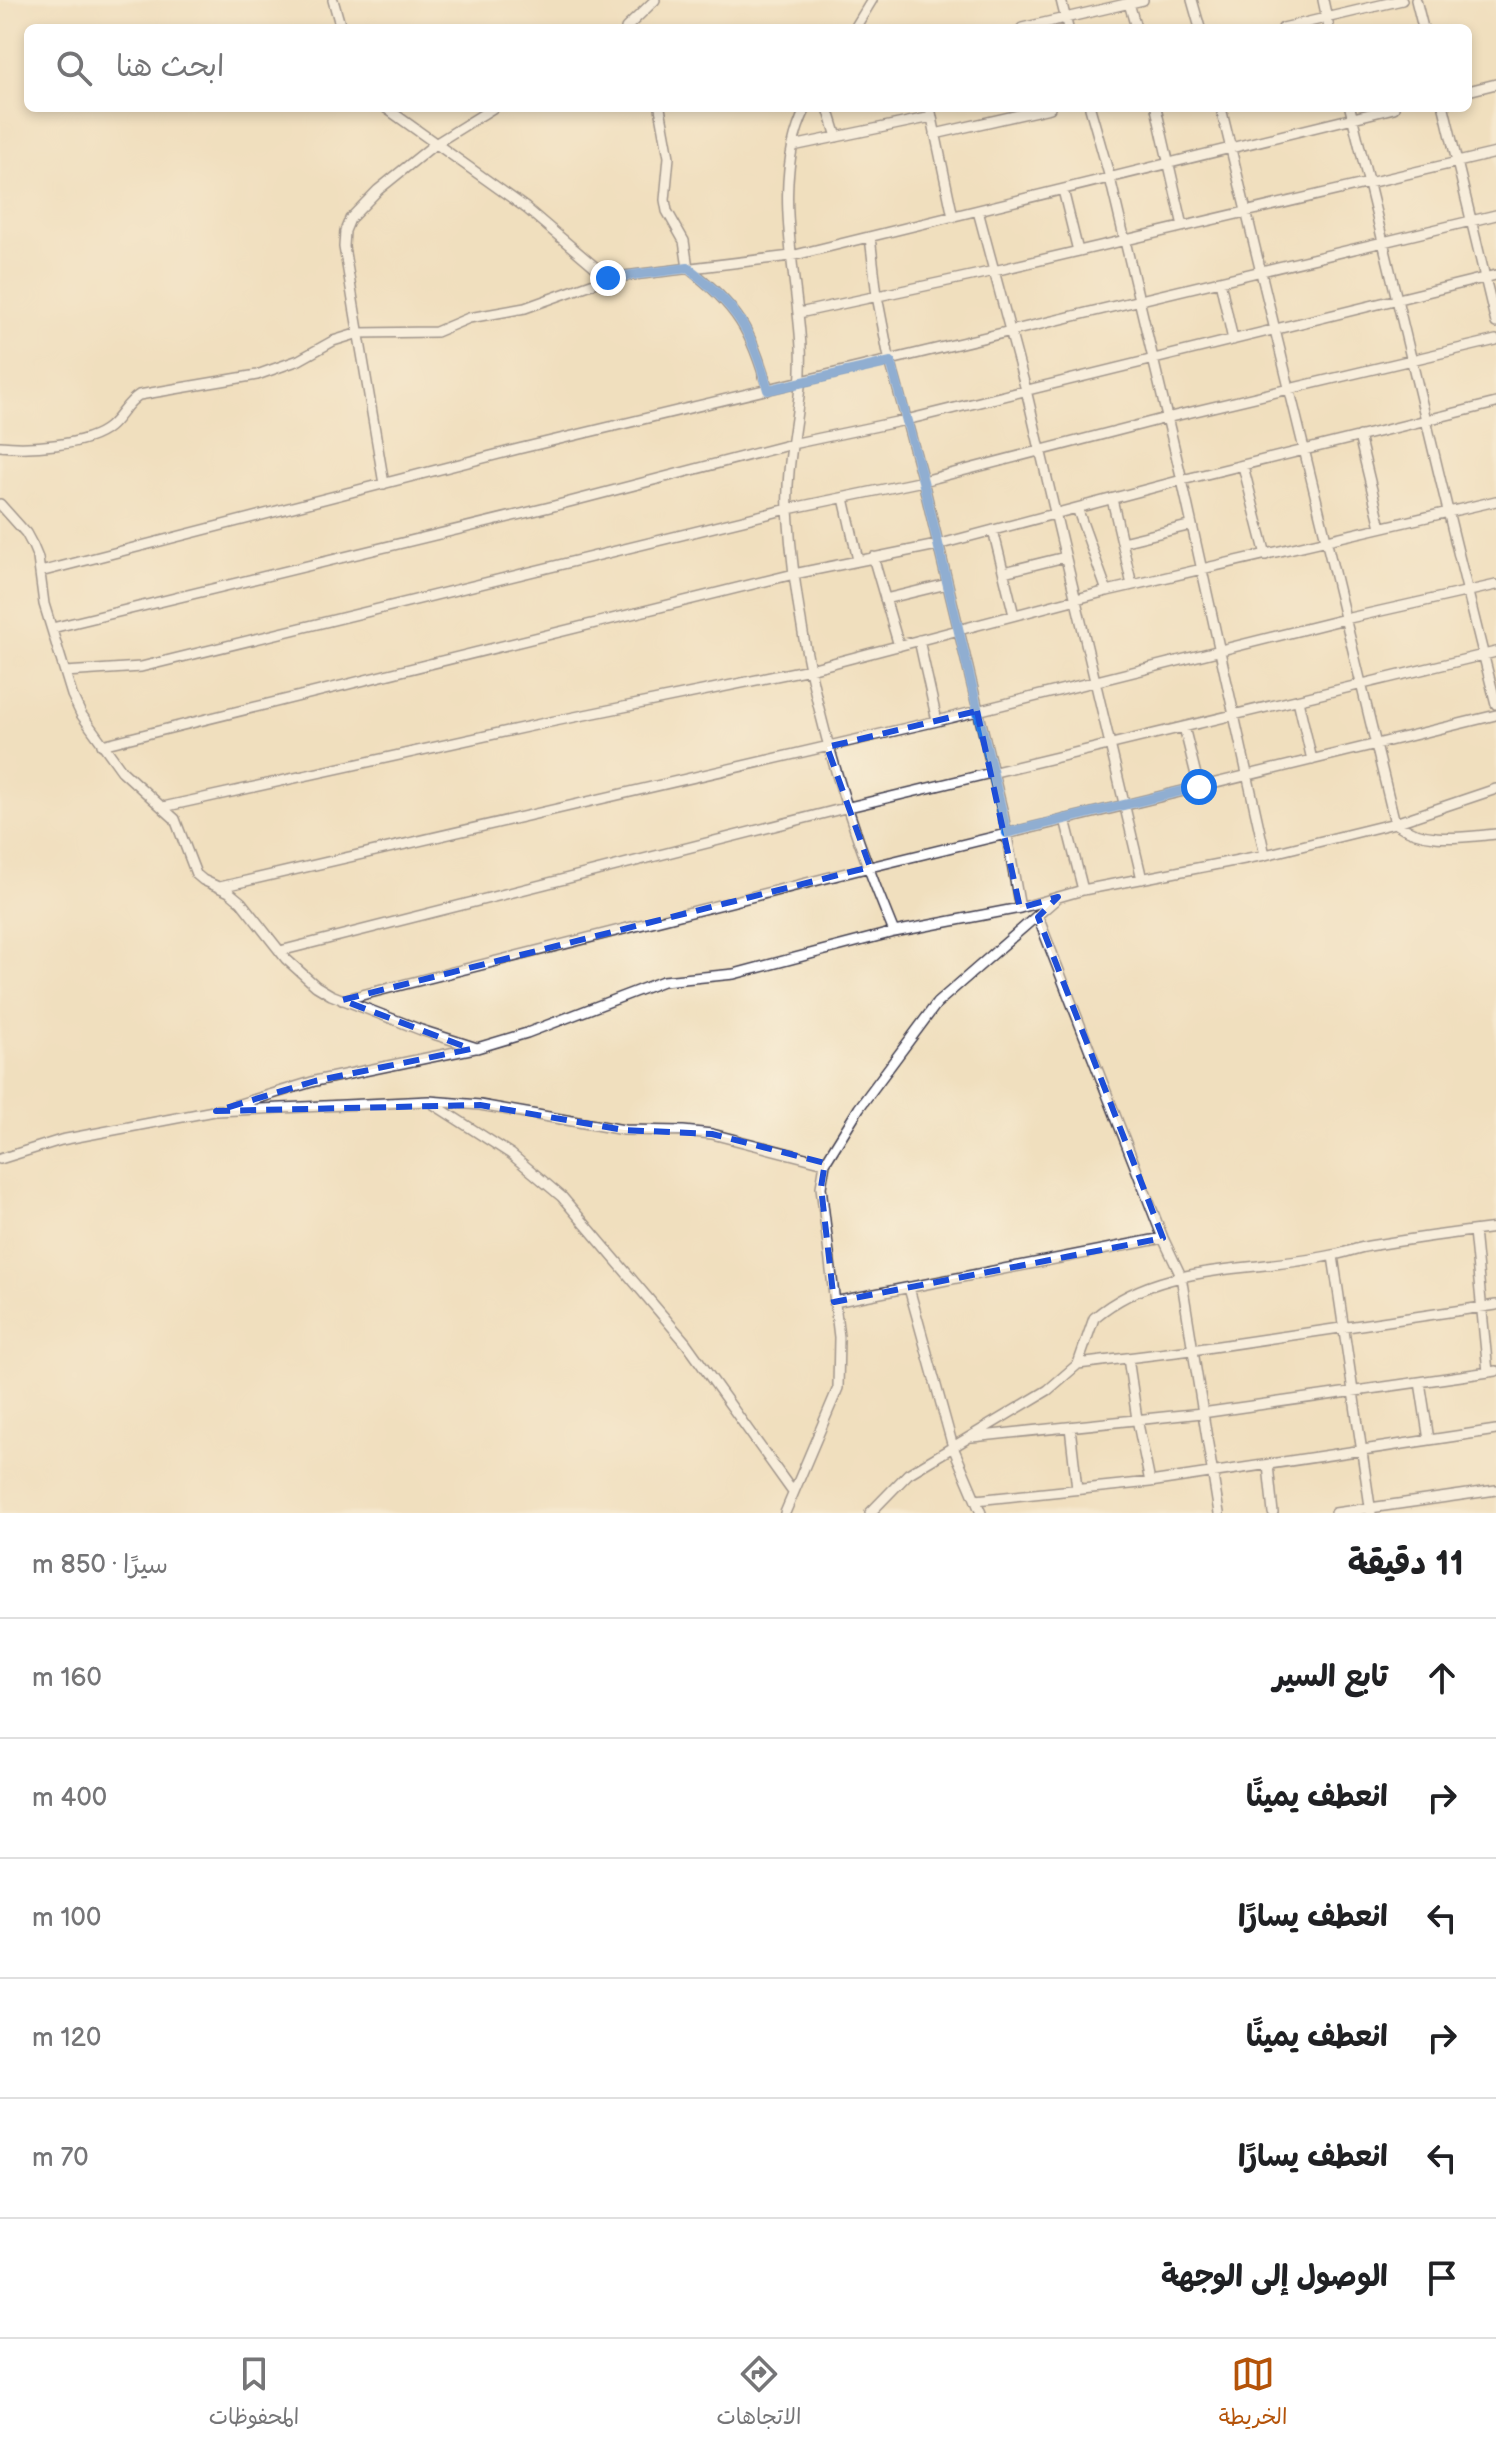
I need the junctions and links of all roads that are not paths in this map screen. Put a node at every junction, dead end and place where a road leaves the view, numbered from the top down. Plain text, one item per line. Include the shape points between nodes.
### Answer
1 (333, 0) edge
2 (655, 0) edge
3 (872, 0) edge
4 (1061, 0) edge
5 (1143, 0) edge
6 (1192, 0) edge
7 (1323, 0) edge
8 (1402, 0) edge
9 (1416, 0) edge
10 (1129, 3) junction
11 (1381, 3) edge
12 (638, 23) edge
13 (1067, 23) edge
14 (1328, 23) edge
15 (340, 24) edge
16 (857, 24) edge
17 (1135, 24) edge
18 (1199, 24) edge
19 (1422, 24) edge
20 (1496, 84) edge
21 (1472, 90) edge
22 (391, 112) edge
23 (487, 112) edge
24 (661, 112) edge
25 (805, 112) edge
26 (829, 112) edge
27 (931, 112) edge
28 (1032, 112) edge
29 (1091, 112) edge
30 (1157, 112) edge
31 (1222, 112) edge
32 (1445, 112) edge
33 (1351, 113) edge
34 (935, 134) junction
35 (837, 137) junction
36 (435, 144) junction
37 (793, 146) junction
38 (1231, 149) junction
39 (1496, 153) edge
40 (1458, 162) junction
41 (1170, 163) junction
42 (1110, 178) junction
43 (1370, 184) junction
44 (1063, 190) junction
45 (978, 211) junction
46 (1246, 211) junction
47 (1496, 215) edge
48 (953, 217) junction
49 (1472, 221) junction
50 (1183, 226) junction
51 (870, 237) junction
52 (1124, 240) junction
53 (1383, 243) junction
54 (1078, 251) junction
55 (791, 256) junction
56 (688, 268) junction
57 (994, 271) junction
58 (1261, 271) junction
59 (1496, 275) edge
60 (608, 278) junction
61 (1484, 278) junction
62 (1220, 281) junction
63 (877, 296) junction
64 (1139, 301) junction
65 (1398, 301) junction
66 (799, 313) junction
67 (1496, 323) edge
68 (1274, 330) junction
69 (1011, 332) junction
70 (359, 333) junction
71 (1233, 340) junction
72 (1496, 340) edge
73 (1152, 359) junction
74 (1412, 360) junction
75 (891, 362) junction
76 (802, 381) junction
77 (768, 390) junction
78 (1026, 390) junction
79 (1288, 390) junction
80 (1496, 403) edge
81 (1166, 418) junction
82 (1425, 419) junction
83 (906, 420) junction
84 (1359, 436) junction
85 (792, 444) junction
86 (0, 446) edge
87 (1039, 450) junction
88 (1303, 451) junction
89 (1243, 466) junction
90 (1182, 480) junction
91 (923, 481) junction
92 (384, 484) junction
93 (844, 498) junction
94 (1112, 499) junction
95 (1496, 501) edge
96 (0, 504) edge
97 (1077, 508) junction
98 (788, 509) junction
99 (1447, 512) junction
100 (1055, 514) junction
101 (1192, 525) junction
102 (1381, 527) junction
103 (993, 530) junction
104 (1325, 540) junction
105 (1122, 542) junction
106 (937, 545) junction
107 (1266, 555) junction
108 (873, 557) junction
109 (1065, 557) junction
110 (858, 560) junction
111 (1201, 569) junction
112 (40, 572) junction
113 (1004, 572) junction
114 (794, 574) junction
115 (947, 584) junction
116 (1132, 585) junction
117 (1496, 585) edge
118 (1107, 591) junction
119 (1468, 591) junction
120 (885, 599) junction
121 (1075, 600) junction
122 (1014, 615) junction
123 (1345, 619) junction
124 (52, 628) junction
125 (958, 630) junction
126 (919, 640) junction
127 (899, 646) junction
128 (1218, 650) junction
129 (1496, 652) edge
130 (1483, 655) junction
131 (810, 669) junction
132 (65, 672) junction
133 (1095, 680) junction
134 (1361, 686) junction
135 (1298, 700) junction
136 (1496, 704) edge
137 (977, 711) junction
138 (1233, 715) junction
139 (1496, 715) edge
140 (937, 721) junction
141 (1184, 727) junction
142 (102, 745) junction
143 (1110, 745) junction
144 (1375, 745) junction
145 (827, 747) junction
146 (1312, 760) junction
147 (993, 774) junction
148 (1247, 775) junction
149 (1199, 787) junction
150 (1496, 789) edge
151 (1124, 804) junction
152 (163, 807) junction
153 (849, 807) junction
154 (1065, 819) junction
155 (1395, 823) junction
156 (1007, 833) junction
157 (1496, 834) edge
158 (1265, 855) junction
159 (870, 867) junction
160 (1142, 879) junction
161 (220, 887) junction
162 (1083, 890) junction
163 (1058, 897) junction
164 (1020, 908) junction
165 (1038, 917) junction
166 (894, 932) junction
167 (280, 951) junction
168 (342, 1000) junction
169 (477, 1048) junction
170 (429, 1101) junction
171 (216, 1111) junction
172 (0, 1159) edge
173 (825, 1163) junction
174 (1496, 1228) edge
175 (1474, 1231) junction
176 (1163, 1238) junction
177 (1333, 1256) junction
178 (1181, 1276) junction
179 (909, 1288) junction
180 (834, 1302) junction
181 (1496, 1305) edge
182 (1482, 1307) junction
183 (1343, 1328) junction
184 (1192, 1350) junction
185 (1128, 1358) junction
186 (1078, 1364) junction
187 (1492, 1372) edge
188 (1420, 1382) junction
189 (1353, 1392) junction
190 (1202, 1413) junction
191 (1137, 1419) junction
192 (1070, 1427) junction
193 (1496, 1430) edge
194 (969, 1437) junction
195 (1429, 1440) junction
196 (953, 1447) junction
197 (1362, 1450) junction
198 (1268, 1465) junction
199 (1213, 1472) junction
200 (1150, 1482) junction
201 (1077, 1489) junction
202 (1496, 1490) edge
203 (792, 1491) junction
204 (976, 1500) junction
205 (1371, 1511) edge
206 (785, 1513) edge
207 (870, 1513) edge
208 (981, 1513) edge
209 (1219, 1513) edge
210 (1273, 1513) edge
211 (1335, 1513) edge

1 - 15 street
2 - 12 street
3 - 16 street
4 - 13 street
5 - 10 street
6 - 18 street
7 - 14 street
8 - 11 street
9 - 19 street
10 - 13 street
10 - 17 street
11 - 14 street
20 - 21 street
22 - 36 street
23 - 36 street
24 - 56 street via 669,157 665,200 684,241
25 - 37 street
26 - 35 street
27 - 34 street
27 - 35 street
28 - 34 street
29 - 42 street
30 - 41 street
31 - 38 street
32 - 40 street
33 - 38 street
33 - 43 street
34 - 48 street
35 - 37 street
36 - 60 street via 526,208
36 - 70 street via 378,190 345,231
37 - 55 street via 788,173
38 - 41 street
38 - 46 street
39 - 40 street
40 - 43 street
40 - 49 street
41 - 42 street
41 - 50 street
42 - 44 street
42 - 52 street
43 - 46 street
43 - 53 street
44 - 45 street
44 - 54 street
45 - 48 street
45 - 57 street
46 - 50 street
46 - 58 street
47 - 49 street
48 - 51 street
49 - 53 street
49 - 61 street
50 - 52 street
51 - 55 street
51 - 63 street
52 - 54 street
52 - 64 street
53 - 58 street
53 - 65 street
54 - 57 street
55 - 56 street
55 - 66 street
56 - 60 street
56 - 77 street via 714,289 749,332
57 - 63 street
57 - 69 street
58 - 62 street
58 - 68 street
59 - 61 street
60 - 70 street via 436,332
61 - 65 street
61 - 67 street
62 - 64 street
62 - 71 street
63 - 66 street
63 - 75 street
64 - 69 street
64 - 73 street
65 - 68 street
65 - 74 street
66 - 76 street
68 - 71 street
68 - 79 street
69 - 75 street
69 - 78 street
70 - 86 street via 257,375 139,395 107,429 57,446
70 - 92 street
71 - 73 street
72 - 74 street
73 - 78 street
73 - 81 street
74 - 79 street
74 - 82 street
75 - 76 street
75 - 83 street
76 - 77 street
76 - 85 street
77 - 92 street
78 - 83 street
78 - 87 street
79 - 81 street
79 - 88 street
80 - 82 street
81 - 87 street
81 - 90 street
82 - 84 street
82 - 99 street
83 - 85 street
83 - 91 street
84 - 88 street
84 - 102 street
85 - 98 street
85 - 124 street
87 - 91 street
87 - 100 street
88 - 89 street
88 - 104 street
89 - 90 street
89 - 107 street
90 - 94 street
90 - 101 street
91 - 93 street
91 - 106 street
92 - 112 street
93 - 98 street
93 - 110 street
94 - 97 street
94 - 105 street
95 - 99 street
96 - 112 street via 26,533
97 - 100 street
97 - 118 street
98 - 114 street
98 - 132 street via 141,667
99 - 102 street
99 - 119 street
100 - 103 street
100 - 109 street
101 - 105 street
101 - 111 street
102 - 104 street
103 - 106 street
103 - 113 street
104 - 107 street
104 - 123 street
105 - 116 street
106 - 108 street
106 - 115 street
107 - 111 street
108 - 110 street
108 - 120 street
109 - 113 street
109 - 121 street
110 - 114 street
111 - 116 street
111 - 128 street
112 - 124 street
113 - 122 street
114 - 131 street
114 - 142 street
115 - 120 street
115 - 125 street
116 - 118 street
117 - 119 street
118 - 121 street
119 - 123 street
119 - 130 street
120 - 127 street
121 - 122 street
121 - 133 street
122 - 125 street
123 - 128 street
123 - 134 street
124 - 132 street
125 - 126 street
125 - 137 street
126 - 127 street
126 - 140 street
127 - 131 street
128 - 133 street
128 - 138 street
129 - 130 street
130 - 134 street
130 - 136 street
131 - 145 street
131 - 152 street
132 - 142 street via 81,714
133 - 137 street
133 - 143 street
134 - 135 street
134 - 144 street
135 - 138 street
135 - 146 street
137 - 140 street
137 - 147 street
138 - 141 street
138 - 148 street
139 - 144 street
140 - 145 street
141 - 143 street
141 - 149 street
142 - 152 street
143 - 147 street
143 - 151 street
144 - 146 street
144 - 155 street
145 - 153 street
145 - 161 street
146 - 148 street
147 - 153 street
147 - 156 street
148 - 149 street
148 - 158 street
149 - 151 street
150 - 155 street
151 - 154 street
151 - 160 street
152 - 161 street via 179,828 196,874
153 - 159 street
153 - 167 street
154 - 156 street
154 - 162 street
155 - 157 street via 1427,837
155 - 158 street
156 - 159 street
156 - 164 street
158 - 160 street
159 - 166 street
159 - 168 street
160 - 162 street
161 - 167 street via 241,902
162 - 163 street
163 - 164 street
163 - 165 street
164 - 166 street
165 - 173 street via 937,1003
165 - 176 street
166 - 169 street via 734,974 649,984
167 - 168 street via 316,986
168 - 169 street
169 - 171 street via 315,1081
170 - 171 street
170 - 173 street via 624,1130 712,1134
170 - 203 street via 511,1154 562,1197 686,1343
171 - 172 street via 61,1140
173 - 180 street via 821,1187
174 - 175 street
175 - 177 street via 1371,1245
175 - 182 street
176 - 178 street
176 - 179 street
177 - 178 street
177 - 183 street
178 - 184 street
178 - 186 street via 1094,1318
179 - 180 street
179 - 196 street
180 - 203 street via 838,1388
181 - 182 street
182 - 183 street
182 - 187 street
183 - 184 street
183 - 189 street
184 - 185 street
184 - 190 street
185 - 186 street
185 - 191 street
186 - 194 street via 1048,1390
187 - 188 street
188 - 189 street
188 - 195 street
189 - 190 street
189 - 197 street
190 - 191 street
190 - 199 street
191 - 192 street
191 - 200 street
192 - 194 street
192 - 201 street
193 - 195 street
194 - 196 street
195 - 197 street
196 - 204 street
196 - 207 street via 908,1474
197 - 198 street
197 - 205 street
198 - 199 street
198 - 210 street
199 - 200 street
199 - 209 street
200 - 201 street
201 - 204 street
202 - 205 street
203 - 206 street
204 - 208 street
205 - 211 street

